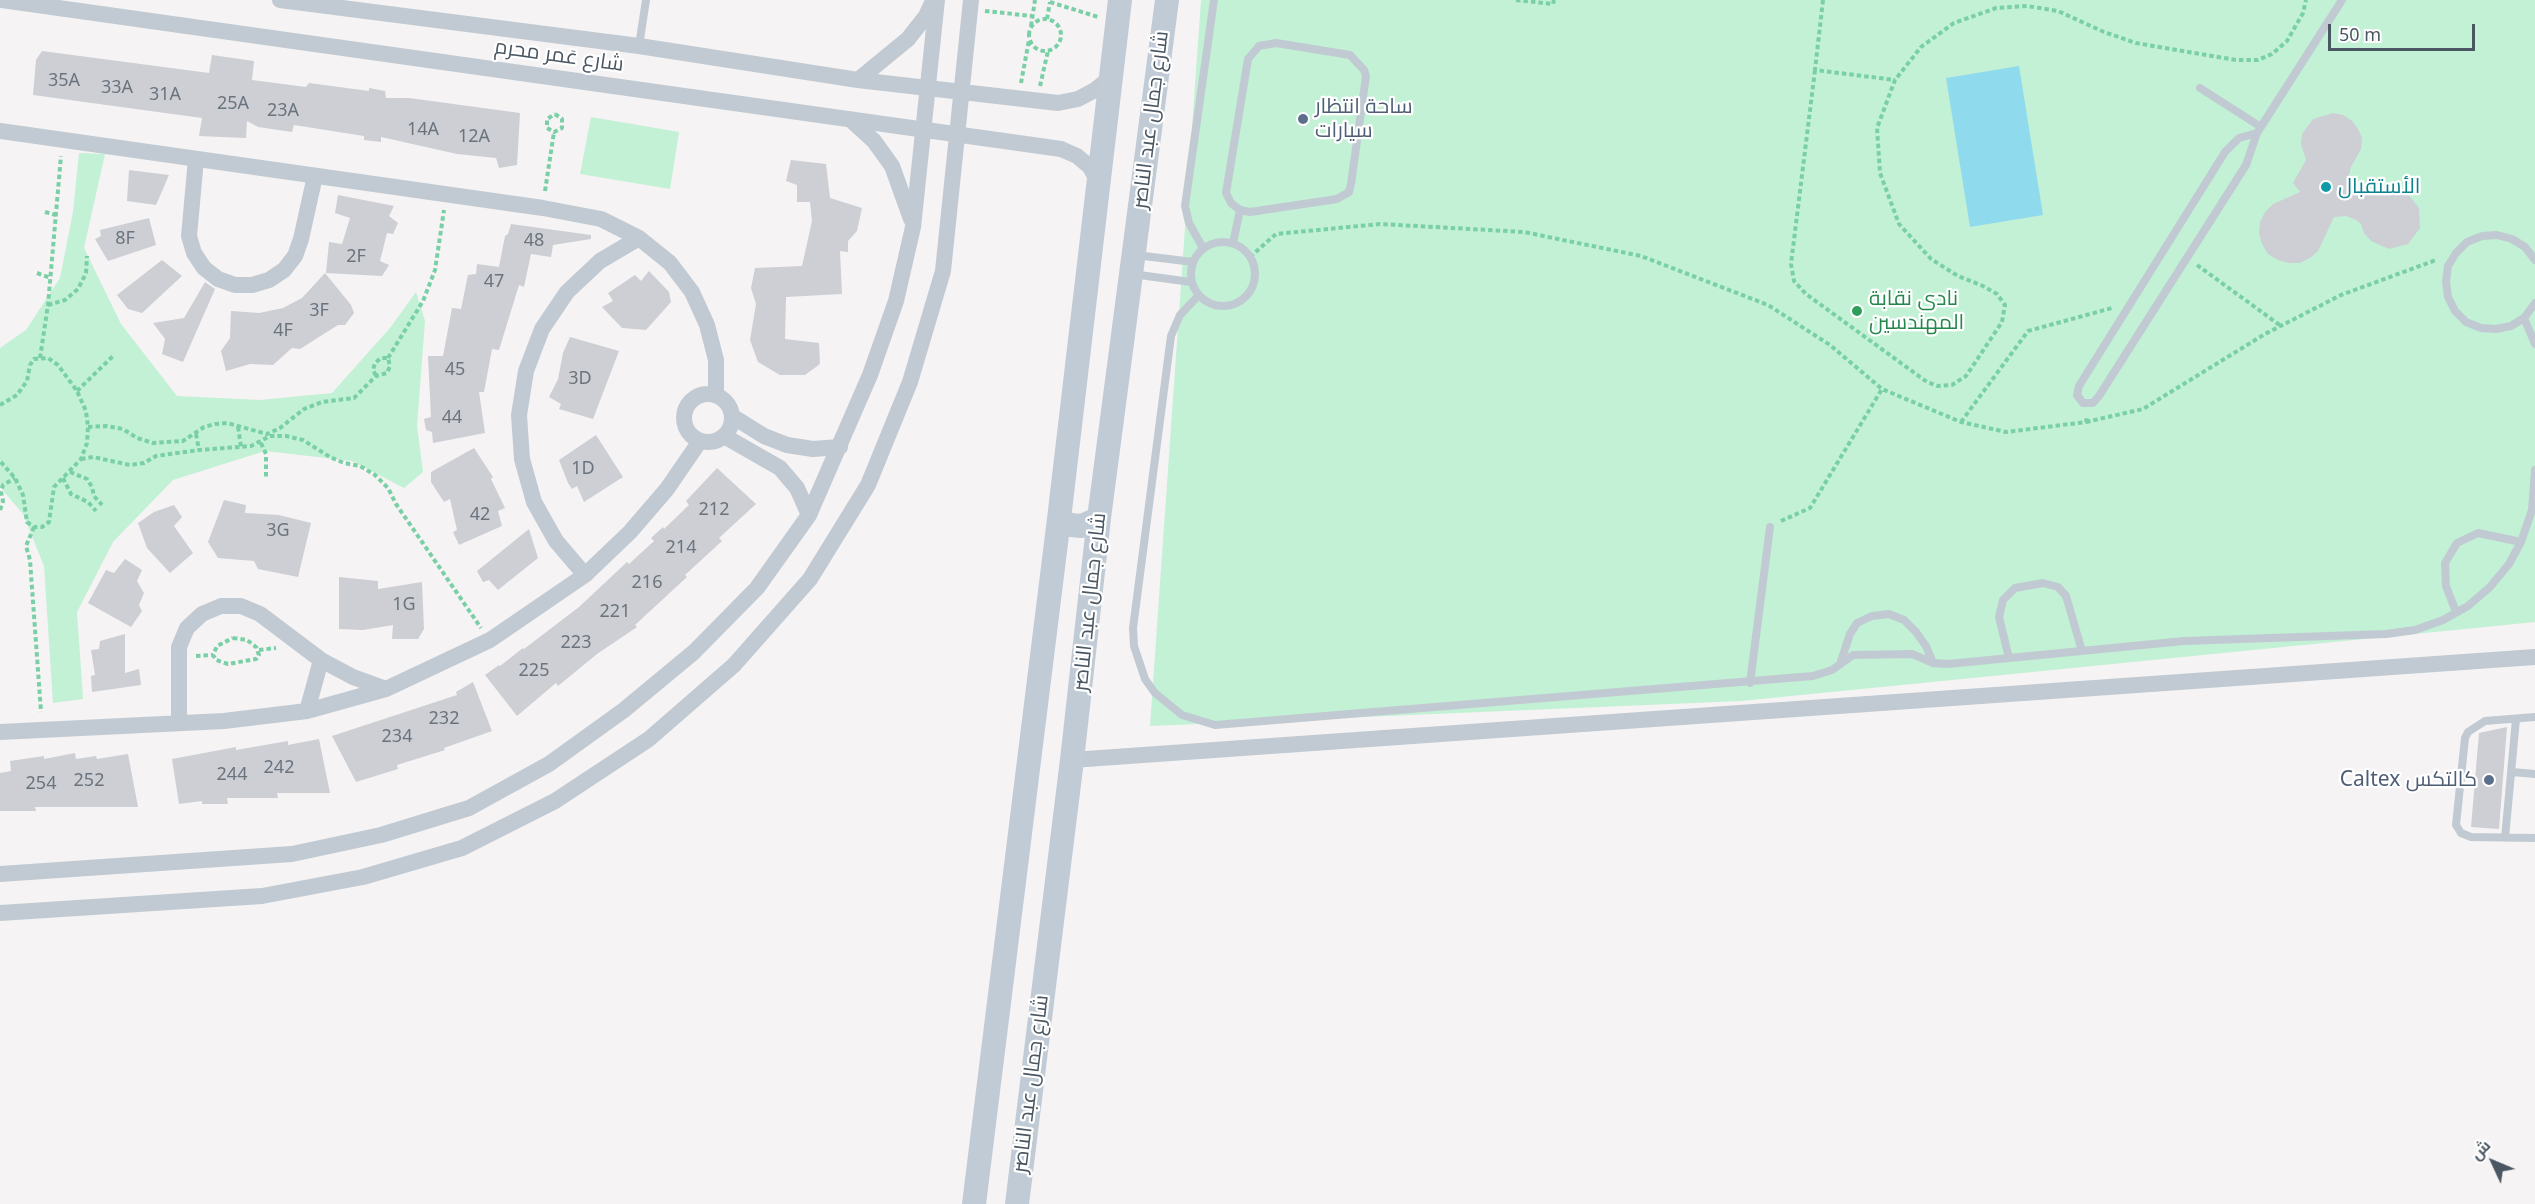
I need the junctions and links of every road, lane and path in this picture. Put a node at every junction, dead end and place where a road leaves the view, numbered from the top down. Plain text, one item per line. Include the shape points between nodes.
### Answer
1 (2, 0) edge
2 (280, 0) edge
3 (646, 0) edge
4 (935, 0) edge
5 (1035, 0) edge
6 (1167, 0) edge
7 (1214, 0) edge
8 (1516, 0) edge
9 (1554, 0) edge
10 (1823, 0) edge
11 (2306, 0) edge
12 (2342, 0) edge
13 (1050, 1) edge
14 (970, 4) edge
15 (386, 6) edge
16 (1118, 11) edge
17 (1032, 16) junction
18 (1047, 19) junction
19 (1030, 27) junction
20 (1029, 39) junction
21 (639, 46) junction
22 (1048, 51) junction
23 (1815, 70) junction
24 (1110, 78) junction
25 (858, 80) junction
26 (1895, 80) junction
27 (926, 87) junction
28 (2200, 88) dead end
29 (962, 92) junction
30 (1019, 97) junction
31 (1037, 100) junction
32 (850, 120) junction
33 (2259, 130) junction
34 (0, 131) edge
35 (554, 132) junction
36 (923, 132) junction
37 (959, 135) junction
38 (63, 140) junction
39 (196, 159) junction
40 (315, 176) junction
41 (1097, 180) junction
42 (446, 195) junction
43 (543, 208) junction
44 (1240, 210) junction
45 (45, 212) dead end
46 (56, 215) junction
47 (913, 227) junction
48 (639, 238) junction
49 (1233, 243) junction
50 (1203, 248) junction
51 (2456, 253) junction
52 (87, 256) dead end
53 (1250, 257) junction
54 (2187, 258) junction
55 (2535, 259) edge
56 (1192, 262) junction
57 (1133, 264) junction
58 (38, 273) dead end
59 (51, 278) junction
60 (1191, 282) junction
61 (1198, 296) junction
62 (2131, 303) junction
63 (2535, 303) edge
64 (48, 305) junction
65 (2524, 318) junction
66 (2281, 326) junction
67 (2535, 344) edge
68 (113, 356) dead end
69 (40, 358) junction
70 (388, 358) junction
71 (376, 376) junction
72 (1882, 389) junction
73 (77, 391) junction
74 (716, 395) junction
75 (2088, 403) junction
76 (0, 405) edge
77 (732, 416) junction
78 (1961, 422) junction
79 (2086, 422) junction
80 (238, 426) junction
81 (88, 427) junction
82 (196, 434) junction
83 (724, 436) junction
84 (700, 441) junction
85 (261, 443) junction
86 (241, 447) junction
87 (840, 447) junction
88 (199, 450) junction
89 (81, 459) junction
90 (0, 461) edge
91 (2535, 470) edge
92 (70, 472) junction
93 (63, 477) junction
94 (15, 478) junction
95 (266, 478) dead end
96 (102, 505) dead end
97 (0, 510) edge
98 (96, 511) dead end
99 (809, 515) junction
100 (1099, 518) junction
101 (1059, 519) junction
102 (34, 527) junction
103 (1770, 527) joint
104 (2521, 542) junction
105 (585, 574) junction
106 (2456, 612) junction
107 (490, 640) junction
108 (252, 644) joint
109 (2082, 651) junction
110 (2535, 657) edge
111 (2009, 658) junction
112 (321, 660) junction
113 (1933, 663) junction
114 (1839, 665) junction
115 (1750, 683) junction
116 (386, 689) junction
117 (307, 711) junction
118 (2535, 717) edge
119 (2516, 719) junction
120 (179, 723) junction
121 (42, 730) junction
122 (0, 732) edge
123 (1072, 760) junction
124 (2512, 772) junction
125 (2535, 774) edge
126 (2505, 838) junction
127 (2535, 838) edge
128 (0, 874) edge
129 (0, 913) edge
130 (974, 1204) edge
131 (1017, 1204) edge

1 - 32 street, شارع عَمر محرم
2 - 15 street, شارع عَمر محرم
3 - 21 lane
4 - 25 street via 908,39
4 - 27 street
5 - 17 path
6 - 57 main road, شارع جمال عبد الناصر
7 - 50 lane via 1185,206 1189,223
8 - 9 path via 1553,4
10 - 23 path
11 - 26 path via 2287,41 2258,60 2236,60 2136,43 2058,11 2027,6 1996,8 1954,23 1921,47
12 - 33 lane
13 - 16 path
13 - 18 path
14 - 17 path
14 - 29 street
15 - 21 street, شارع عَمر محرم
16 - 24 main road, شارع جمال عبد الناصر
17 - 19 path
18 - 19 path
18 - 22 path via 1061,29 1059,42
19 - 20 path
20 - 22 path via 1037,49
20 - 30 path
21 - 25 street, شارع عَمر محرم
22 - 31 path
23 - 26 path
23 - 26 path via 1791,264 1794,281 1806,294 1927,382 1952,385 1966,376 2002,322 2005,305 1997,294 1931,259 1899,224 1880,173 1877,128
24 - 31 street, شارع عَمر محرم via 1078,99 1058,103
24 - 41 main road, شارع جمال عبد الناصر
25 - 27 street, شارع عَمر محرم
27 - 29 street, شارع عَمر محرم
27 - 36 street
28 - 33 lane
29 - 30 street, شارع عَمر محرم
29 - 37 street
30 - 31 street, شارع عَمر محرم
32 - 36 street, شارع عَمر محرم
32 - 47 street via 874,141 892,166
33 - 54 lane via 2247,165
33 - 62 lane via 2231,144
34 - 38 street
35 - 35 path via 562,128 562,119 555,114 547,119 547,128
35 - 43 path
36 - 37 street, شارع عَمر محرم
36 - 47 street
37 - 41 street, شارع عَمر محرم via 1061,149 1090,167
37 - 129 street via 943,272 910,382 868,485 810,579 734,664 649,739 555,801 462,848 363,877 262,896
38 - 39 street
38 - 46 path
39 - 40 street
39 - 40 street via 189,236 194,253 218,279 235,285 269,280 295,256
40 - 42 street
41 - 101 main road, شارع جمال عبد الناصر
42 - 43 street
42 - 70 path via 435,270 423,301
43 - 48 street via 601,219
44 - 44 lane via 1226,193 1246,67 1252,51 1276,43 1356,59 1366,76 1348,192 1337,199 1250,212
44 - 49 lane
45 - 46 path
46 - 59 path
47 - 87 street via 896,302
48 - 74 street via 670,263 692,292 707,325 716,360
48 - 105 street via 600,261 567,292 542,329 526,371 519,415 522,459 534,502 556,541
49 - 50 lane
49 - 53 lane
50 - 56 lane
51 - 55 lane via 2467,242 2497,235 2512,238
51 - 65 lane via 2448,266 2447,289 2455,311 2466,322 2496,329
51 - 66 path via 2341,295
52 - 64 path via 86,273 78,289 64,300
53 - 61 lane via 1255,277 1246,297 1216,307
53 - 72 path via 1276,234 1380,224 1524,232 1641,256 1768,305 1830,345
54 - 66 path
54 - 75 lane via 2099,396
56 - 57 lane
56 - 60 lane
57 - 60 lane
57 - 100 main road, شارع جمال عبد الناصر
58 - 59 path
59 - 64 path
60 - 61 lane
61 - 115 lane via 1180,315 1171,336 1133,628 1141,671 1167,705 1198,722 1232,725
62 - 75 lane via 2079,386 2077,396
62 - 78 path via 2028,332
63 - 65 lane
64 - 69 path
65 - 67 lane
66 - 79 path via 2143,409
68 - 73 path
69 - 73 path via 58,365
69 - 76 path via 30,365 27,381 17,395
70 - 71 path via 389,370
70 - 71 path via 375,363
71 - 80 path via 354,398 304,409 267,434
72 - 78 path
72 - 103 path via 1810,508
73 - 81 path
74 - 77 street via 730,407
74 - 84 street via 698,396 685,410 686,429
75 - 79 path
77 - 83 street
77 - 87 street via 764,436 788,445 813,449
78 - 79 path via 2006,432
80 - 82 path via 215,424
80 - 86 path
81 - 82 path via 123,429 153,443 183,441
81 - 89 path
82 - 88 path
83 - 84 street via 717,441
83 - 99 street via 780,468 797,488
84 - 105 street via 667,489 630,532
85 - 86 path
85 - 95 path via 266,454
85 - 107 path via 270,436 303,440 344,464 360,466 375,475 388,488
86 - 88 path
87 - 99 street
88 - 89 path via 156,456 130,465 93,457
89 - 92 path
90 - 94 path
91 - 104 lane via 2532,510
92 - 93 path
92 - 96 path via 87,479
93 - 98 path via 70,494 88,502
93 - 102 path via 54,487 49,522
94 - 97 path via 3,485
94 - 102 path via 23,495 27,522
99 - 128 street via 757,588 694,652 624,710 549,764 469,808 381,835 291,854
100 - 101 main road via 1082,526
100 - 123 main road, شارع جمال عبد الناصر
101 - 130 main road, شارع جمال عبد الناصر
102 - 121 path via 26,546
103 - 115 lane
104 - 106 lane via 2490,587
104 - 106 lane via 2478,533 2457,543 2445,563 2446,585
105 - 107 street
106 - 109 lane via 2415,630 2386,634 2184,641
107 - 116 street
108 - 108 path via 233,638 217,646 213,655 228,664 256,659 259,650
109 - 111 lane
109 - 111 lane via 2066,596 2058,587 2043,583 2015,588 2003,600 1999,617
110 - 123 street
111 - 113 lane
112 - 116 street
112 - 117 street
112 - 120 street via 260,614 241,606 221,606 202,614 187,628 179,647
113 - 114 lane via 1912,654 1853,655
113 - 114 lane via 1916,632 1904,620 1889,615 1872,616 1857,623
114 - 115 lane via 1813,676
116 - 117 street
117 - 120 street
118 - 119 lane
119 - 124 lane
119 - 126 lane via 2485,721 2468,732 2456,825 2461,833 2471,837
120 - 121 street
121 - 122 street
123 - 131 main road, شارع جمال عبد الناصر
124 - 125 lane
124 - 126 lane
126 - 127 lane

